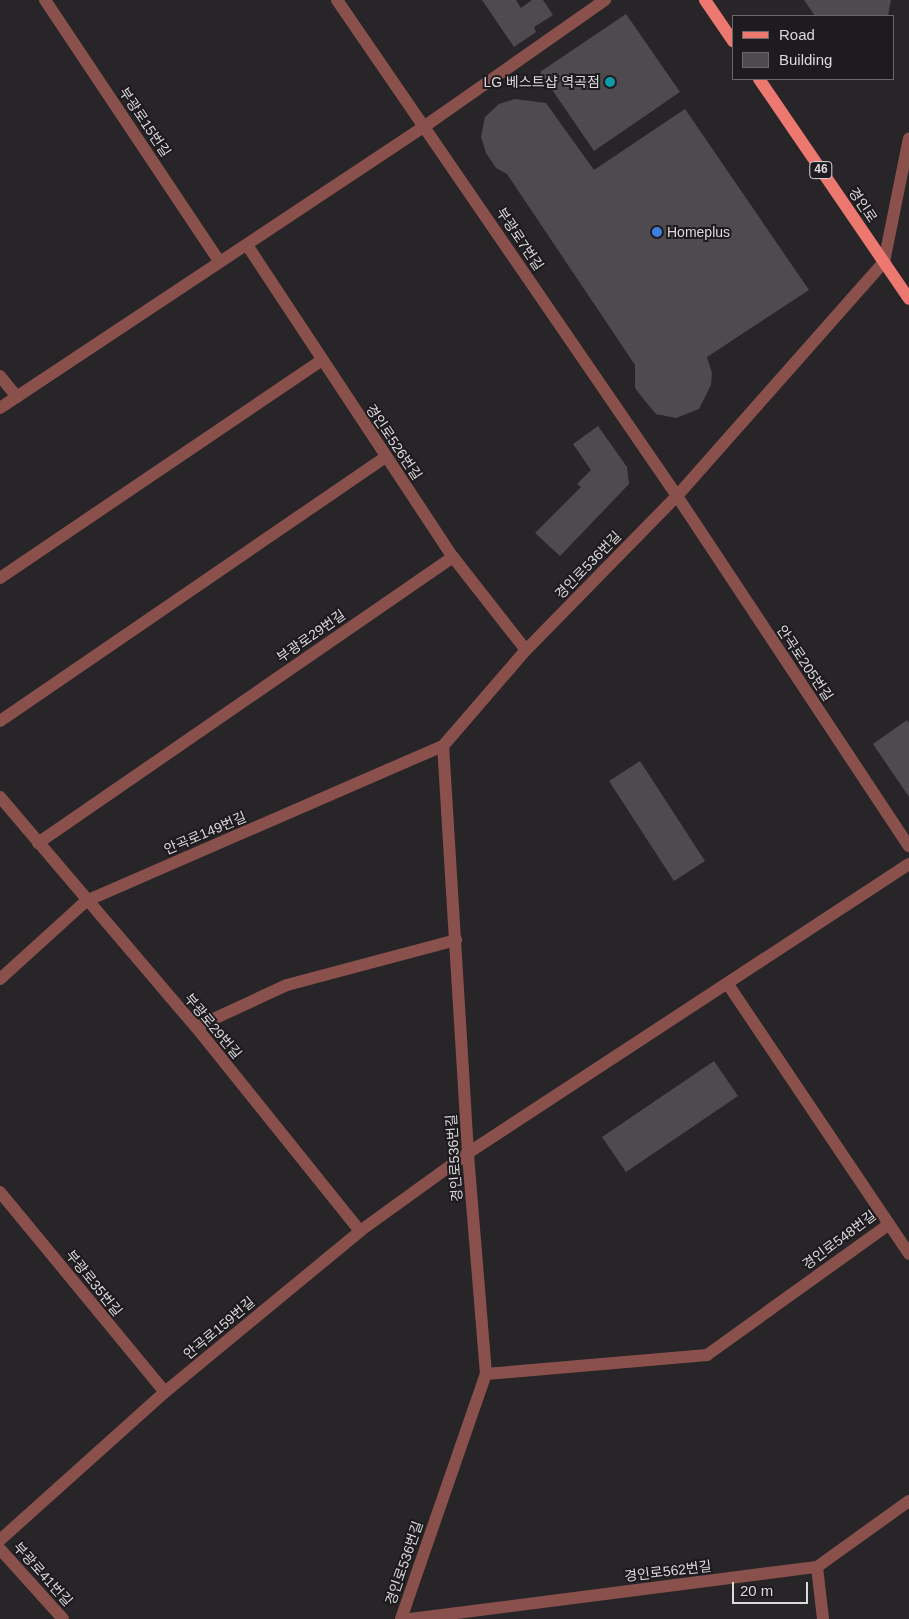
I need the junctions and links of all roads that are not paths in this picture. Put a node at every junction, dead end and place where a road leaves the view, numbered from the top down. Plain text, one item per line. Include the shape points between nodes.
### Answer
1 (45, 0) edge
2 (337, 0) edge
3 (605, 0) edge
4 (705, 0) edge
5 (732, 40) edge
6 (760, 80) edge
7 (425, 126) junction
8 (909, 138) edge
9 (247, 245) junction
10 (219, 261) junction
11 (884, 262) junction
12 (909, 299) edge
13 (322, 360) junction
14 (0, 376) edge
15 (17, 396) junction
16 (0, 408) edge
17 (386, 457) junction
18 (676, 496) junction
19 (452, 557) junction
20 (0, 578) edge
21 (526, 650) junction
22 (0, 721) edge
23 (443, 746) junction
24 (0, 797) edge
25 (38, 843) junction
26 (909, 846) edge
27 (909, 864) edge
28 (86, 901) junction
29 (456, 940) junction
30 (0, 979) edge
31 (728, 984) junction
32 (196, 1028) junction
33 (468, 1153) junction
34 (0, 1192) edge
35 (889, 1224) junction
36 (360, 1231) junction
37 (909, 1254) edge
38 (486, 1374) junction
39 (165, 1392) junction
40 (909, 1501) edge
41 (0, 1540) edge
42 (0, 1549) edge
43 (816, 1567) junction
44 (63, 1619) edge
45 (400, 1619) edge
46 (410, 1619) edge
47 (823, 1619) edge

1 - 10 street, 부광로15번길
2 - 7 street, 부광로7번길
3 - 7 street
4 - 5 main road
6 - 11 main road, 경인로 / 46
7 - 9 street
7 - 18 street, 부광로7번길
8 - 11 street
9 - 10 street
9 - 13 street, 경인로526번길
10 - 15 street
11 - 12 main road, 경인로 / 46
11 - 18 street, 경인로536번길
13 - 17 street, 경인로526번길
13 - 20 street
14 - 15 street
15 - 16 street
17 - 19 street, 경인로526번길
17 - 22 street
18 - 21 street, 경인로536번길
18 - 26 street, 안곡로205번길
19 - 21 street, 경인로526번길
19 - 25 street, 부광로29번길
21 - 23 street, 경인로536번길
23 - 28 street, 안곡로149번길
23 - 29 street, 경인로536번길
24 - 25 street, 부광로29번길
25 - 28 street, 부광로29번길
27 - 31 street
28 - 30 street, 안곡로149번길
28 - 32 street, 부광로29번길
29 - 32 street via 287,985
29 - 33 street, 경인로536번길
31 - 33 street
31 - 35 street, 경인로548번길
32 - 36 street, 부광로29번길
33 - 36 street, 안곡로159번길
33 - 38 street, 경인로536번길
34 - 39 street, 부광로35번길
35 - 37 street
35 - 38 street, 경인로548번길 via 707,1355
36 - 39 street, 안곡로159번길
38 - 45 street, 경인로536번길
39 - 41 street, 안곡로159번길
40 - 43 street, 경인로562번길
42 - 44 street, 부광로41번길
43 - 46 street, 경인로562번길
43 - 47 street

